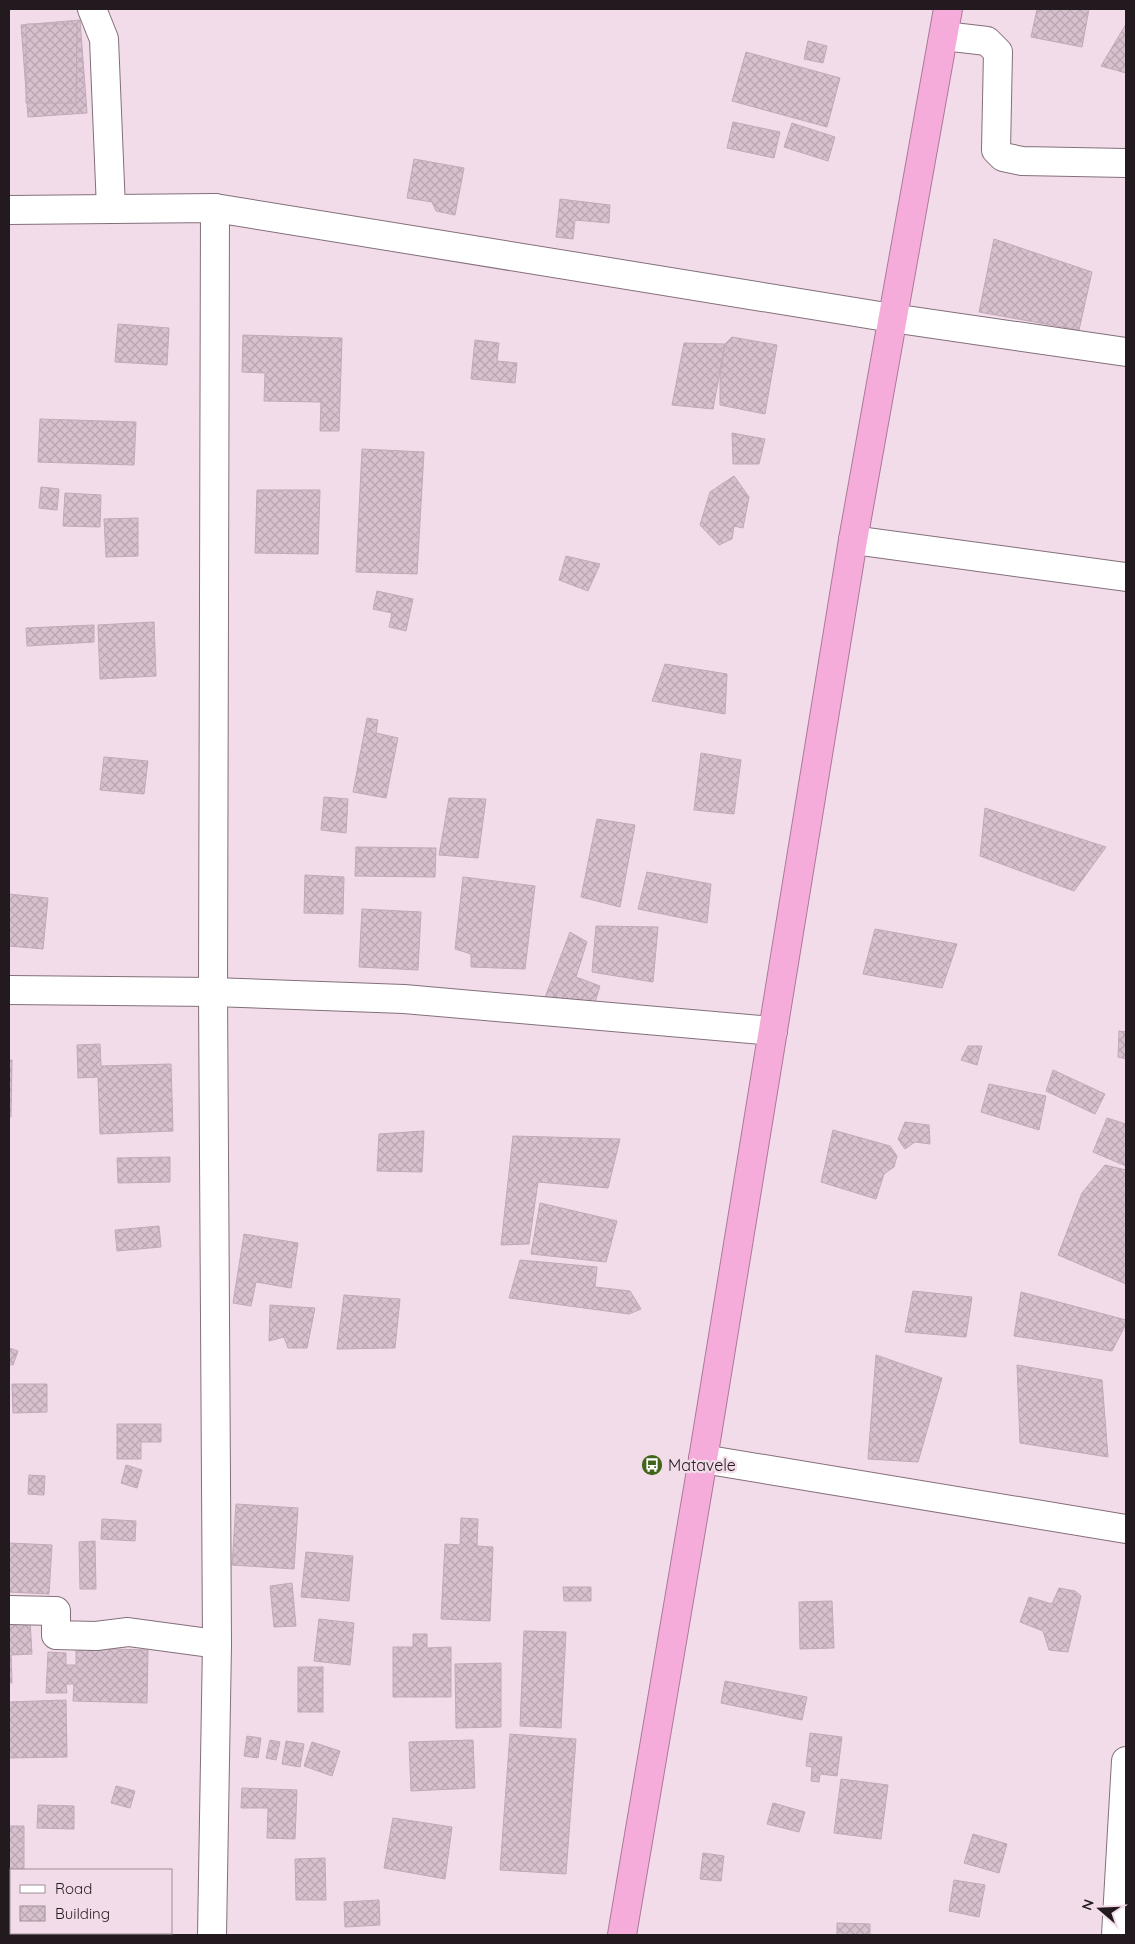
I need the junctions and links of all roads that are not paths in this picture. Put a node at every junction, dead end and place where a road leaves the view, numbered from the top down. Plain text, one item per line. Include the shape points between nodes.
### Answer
1 (92, 9) edge
2 (948, 9) edge
3 (944, 36) junction
4 (1126, 163) edge
5 (215, 208) junction
6 (111, 209) junction
7 (9, 210) edge
8 (892, 318) junction
9 (1126, 352) edge
10 (853, 540) junction
11 (1126, 577) edge
12 (9, 990) edge
13 (213, 992) junction
14 (773, 1031) junction
15 (702, 1459) junction
16 (1126, 1529) edge
17 (9, 1610) edge
18 (217, 1644) junction
19 (1126, 1761) edge
20 (212, 1935) edge
21 (622, 1935) edge
22 (1116, 1935) edge

1 - 6 street via 104,39
2 - 3 highway
3 - 4 street via 987,41 998,52 996,150 1003,157 1022,161
3 - 8 highway
5 - 6 street
5 - 8 street
5 - 13 street
6 - 7 street
8 - 9 street
8 - 10 highway
10 - 11 street
10 - 14 highway
12 - 13 street
13 - 14 street via 404,999
13 - 18 street
14 - 15 highway
15 - 16 street
15 - 21 highway
17 - 18 street via 56,1611 56,1635 96,1636 128,1632
18 - 20 street
19 - 22 street

